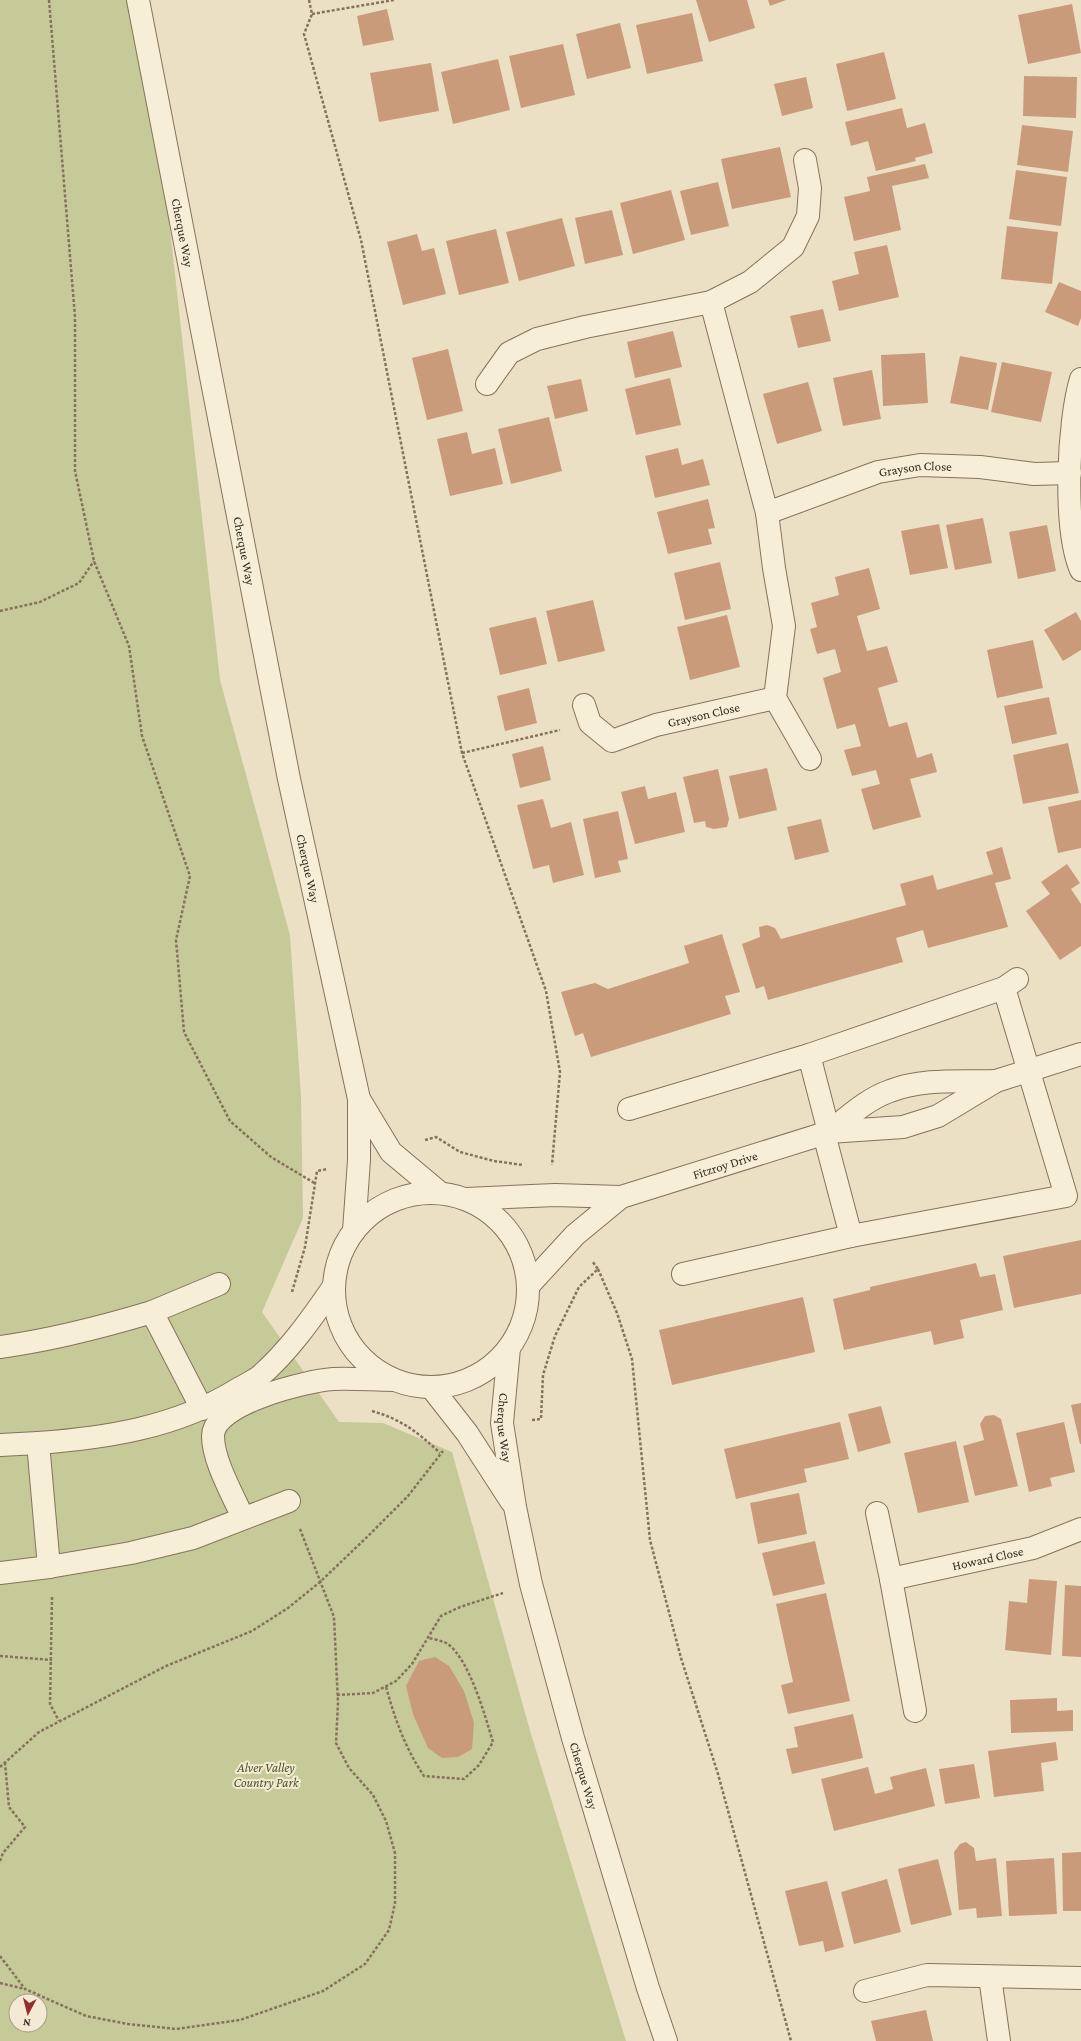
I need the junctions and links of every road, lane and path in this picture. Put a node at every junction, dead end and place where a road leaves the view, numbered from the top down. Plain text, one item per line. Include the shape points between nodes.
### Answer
1 (49, 0) edge
2 (138, 0) edge
3 (309, 0) edge
4 (394, 0) edge
5 (312, 14) junction
6 (805, 160) dead end
7 (711, 302) junction
8 (1081, 378) edge
9 (487, 384) dead end
10 (1070, 473) junction
11 (768, 513) junction
12 (94, 561) junction
13 (1081, 570) edge
14 (0, 611) edge
15 (775, 698) junction
16 (587, 714) joint
17 (462, 753) junction
18 (810, 758) dead end
19 (1081, 1054) edge
20 (809, 1055) junction
21 (1030, 1071) junction
22 (996, 1081) junction
23 (359, 1099) junction
24 (629, 1109) dead end
25 (826, 1133) junction
26 (391, 1152) junction
27 (360, 1160) junction
28 (524, 1165) dead end
29 (545, 1165) dead end
30 (552, 1165) junction
31 (316, 1184) junction
32 (440, 1193) junction
33 (555, 1195) junction
34 (621, 1197) junction
35 (466, 1199) junction
36 (354, 1231) junction
37 (575, 1235) junction
38 (851, 1236) junction
39 (598, 1269) junction
40 (683, 1274) dead end
41 (219, 1284) dead end
42 (334, 1286) junction
43 (528, 1286) junction
44 (152, 1312) junction
45 (297, 1337) junction
46 (0, 1347) edge
47 (509, 1348) junction
48 (395, 1380) junction
49 (431, 1387) junction
50 (202, 1409) junction
51 (367, 1410) dead end
52 (502, 1423) junction
53 (467, 1433) junction
54 (38, 1443) junction
55 (0, 1445) edge
56 (440, 1453) junction
57 (289, 1501) joint
58 (515, 1507) junction
59 (876, 1513) dead end
60 (243, 1518) junction
61 (1081, 1529) edge
62 (49, 1567) junction
63 (0, 1573) edge
64 (891, 1579) junction
65 (320, 1582) junction
66 (531, 1584) junction
67 (428, 1638) junction
68 (0, 1656) edge
69 (52, 1660) junction
70 (386, 1686) junction
71 (337, 1696) junction
72 (915, 1711) dead end
73 (59, 1721) junction
74 (5, 1763) junction
75 (0, 1767) edge
76 (0, 1861) edge
77 (0, 1956) edge
78 (990, 1977) junction
79 (1081, 1978) edge
80 (0, 1983) edge
81 (25, 1989) junction
82 (865, 1991) dead end
83 (666, 2041) edge
84 (791, 2041) edge
85 (999, 2041) edge

1 - 12 path via 75,316 75,471
2 - 23 street, Cherque Way via 289,780
3 - 5 path
4 - 5 path
5 - 17 path via 304,34 361,240
6 - 7 street via 810,188 808,216 793,247 750,282
7 - 9 street via 537,339 509,353
7 - 11 street
8 - 10 street via 1072,419
10 - 11 street, Grayson Close via 1034,474 980,467 920,465 878,472
10 - 13 street via 1072,524
11 - 15 street via 784,626
12 - 14 path via 79,583 40,602
12 - 31 path via 129,646 142,736 190,876 176,940 184,1032 230,1121 271,1157
15 - 16 street, Grayson Close via 656,725 612,741
15 - 18 street
16 - 17 path
17 - 30 path via 546,991 560,1072
19 - 21 street, Fitzroy Drive
20 - 21 street via 1010,984
20 - 24 street
20 - 25 street
21 - 22 street, Fitzroy Drive
21 - 38 street via 1066,1196
22 - 25 street, Fitzroy Drive via 938,1116 903,1127
22 - 25 street, Fitzroy Drive via 928,1082 890,1091 861,1107
23 - 26 street, Cherque Way
23 - 27 street, Cherque Way
25 - 34 street, Fitzroy Drive
25 - 38 street
26 - 28 path via 436,1137 460,1152 494,1161
26 - 32 street, Cherque Way
27 - 31 path via 317,1171
27 - 36 street, Cherque Way
29 - 30 path
30 - 33 path
31 - 45 path via 305,1247 292,1290
32 - 35 street
32 - 36 street via 416,1194 392,1201 371,1214
33 - 34 street, Fitzroy Drive
33 - 35 street, Fitzroy Drive
34 - 37 street, Fitzroy Drive
35 - 43 street via 491,1213 510,1233 523,1258
36 - 42 street via 343,1248
37 - 39 path
37 - 43 street, Fitzroy Drive
38 - 40 street
39 - 52 path via 579,1287 555,1336 544,1375 541,1419
39 - 84 path via 617,1313 632,1359 650,1540 681,1658 718,1774
41 - 44 street
42 - 45 street
42 - 48 street via 336,1310 344,1332 353,1346 374,1369
43 - 47 street via 527,1308 520,1329
44 - 46 street via 82,1333
44 - 50 street
45 - 50 street via 258,1377
47 - 49 street via 494,1364 474,1377 453,1384
47 - 52 street, Cherque Way
48 - 49 street
48 - 60 street via 332,1379 288,1388 244,1404 221,1418 215,1426 213,1435 215,1449
49 - 53 street, Cherque Way
50 - 54 street via 174,1420 131,1431
51 - 56 path via 392,1416 421,1435
52 - 58 street, Cherque Way
53 - 56 path
53 - 58 street, Cherque Way
54 - 55 street
54 - 62 street
56 - 65 path via 408,1496
57 - 60 street
57 - 65 path
58 - 66 street, Cherque Way
59 - 64 street
60 - 62 street via 193,1538 131,1553
61 - 64 street, Howard Close via 1033,1548
62 - 63 street
62 - 69 path via 53,1605
64 - 72 street
65 - 71 path via 334,1617
65 - 73 path via 288,1608 252,1631 166,1666
66 - 67 path via 460,1606 441,1616
66 - 83 street, Cherque Way via 573,1738
67 - 70 path via 412,1664 396,1681
67 - 70 path via 448,1644 460,1657 473,1684 493,1742 479,1765 464,1779 424,1776 410,1755 394,1717
68 - 69 path
69 - 73 path via 50,1704
70 - 71 path via 373,1693
71 - 81 path via 336,1743 349,1768 372,1795 386,1821 395,1853 395,1903 389,1930 365,1964 322,1991 240,2020 176,2029 86,2016
73 - 74 path via 39,1732
74 - 75 path
74 - 76 path via 9,1807 25,1827 3,1853
77 - 81 path
78 - 79 street
78 - 82 street via 927,1975
78 - 85 street
80 - 81 path

